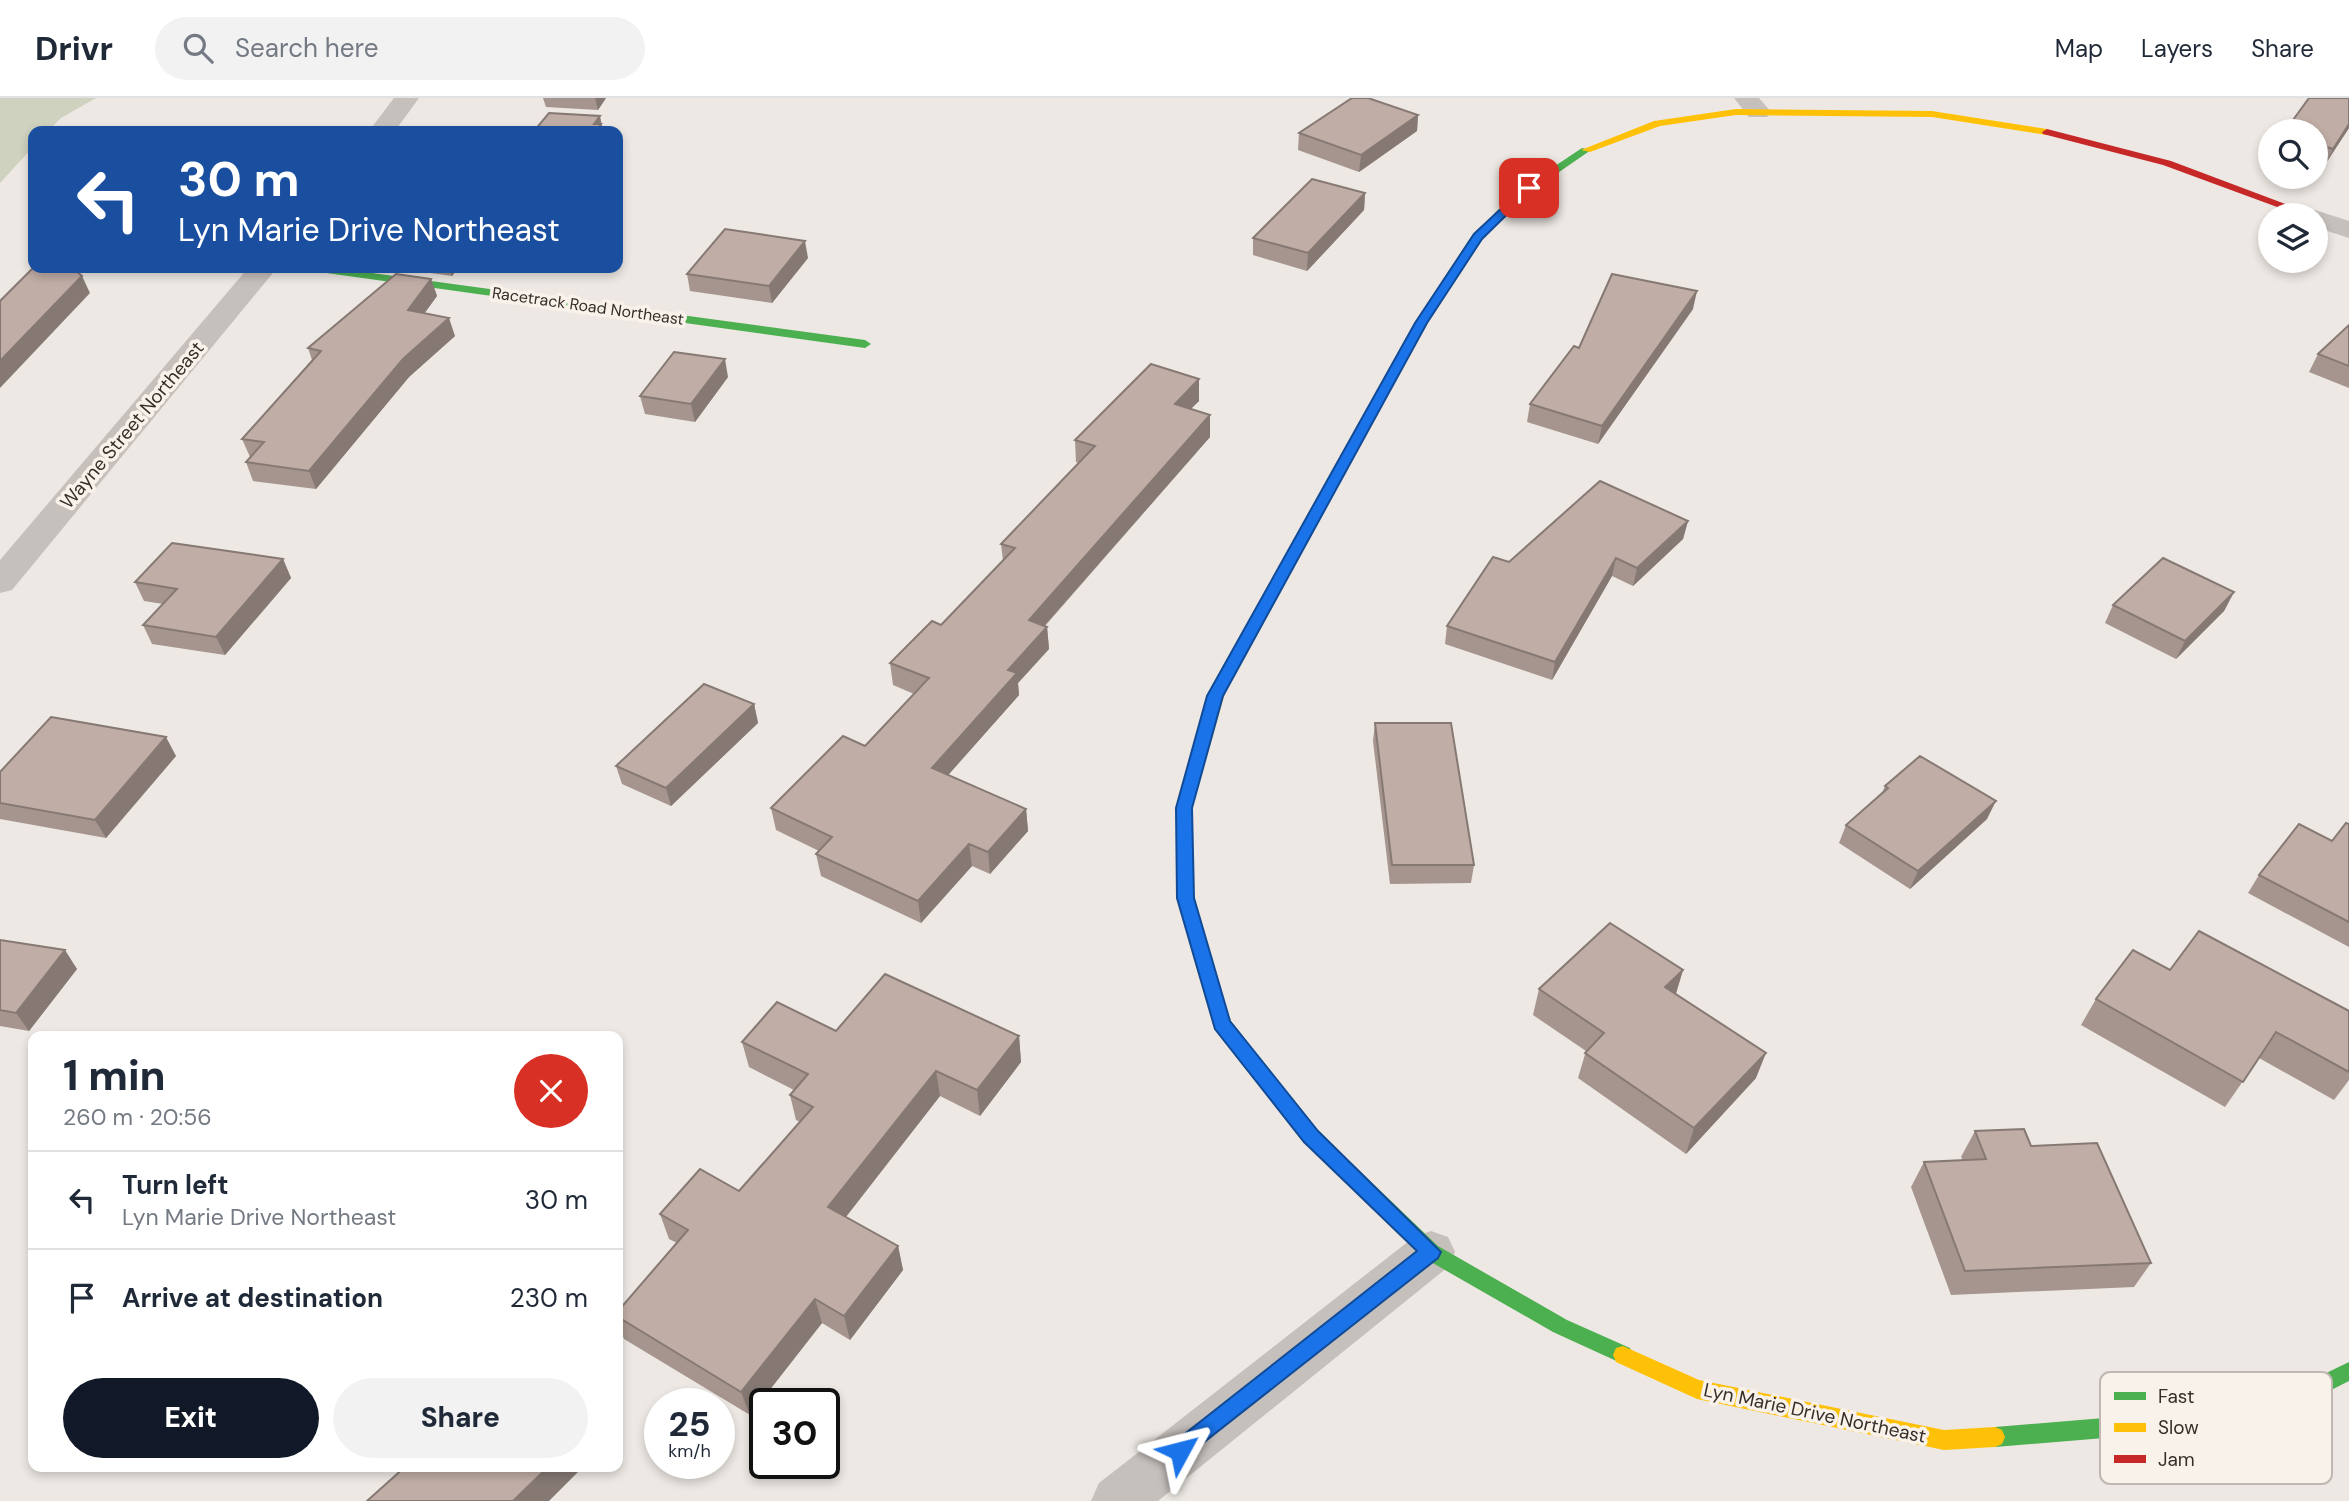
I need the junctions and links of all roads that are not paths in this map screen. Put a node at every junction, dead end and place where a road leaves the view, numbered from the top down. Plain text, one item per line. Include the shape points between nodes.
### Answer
1 (407, 98) edge
2 (1752, 105) edge
3 (386, 126) edge
4 (2276, 203) edge
5 (2328, 223) edge
6 (2349, 230) edge
7 (259, 273) edge
8 (348, 273) edge
9 (865, 344) dead end
10 (0, 582) edge
11 (1431, 1252) junction
12 (2349, 1371) edge
13 (2332, 1380) edge
14 (2100, 1431) edge
15 (1117, 1501) edge

1 - 3 street
2 - 4 street, Lyn Marie Drive Northeast via 1932,114 2064,135 2167,163
2 - 11 street, Lyn Marie Drive Northeast via 1658,122 1590,147 1529,188 1478,236 1421,323 1215,696 1184,808 1185,898 1222,1024 1311,1136
5 - 6 street
7 - 10 street, Wayne Street Northeast
8 - 9 street, Racetrack Road Northeast
11 - 14 street, Lyn Marie Drive Northeast via 1560,1326 1697,1389 1944,1440
11 - 15 street
12 - 13 street, Lyn Marie Drive Northeast

